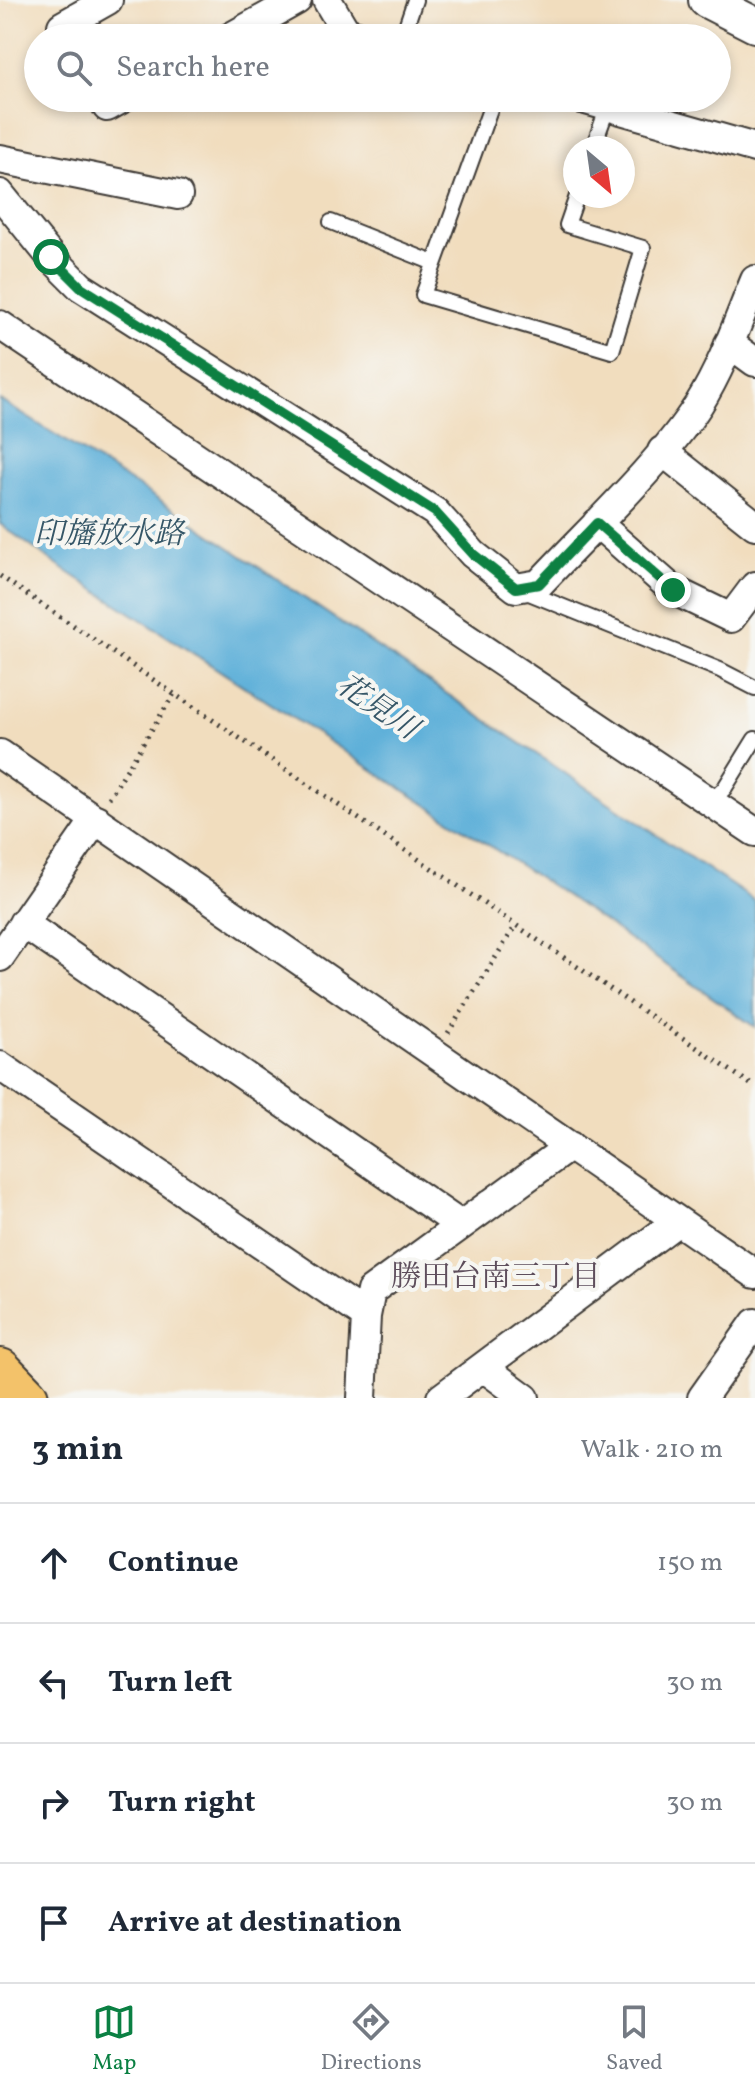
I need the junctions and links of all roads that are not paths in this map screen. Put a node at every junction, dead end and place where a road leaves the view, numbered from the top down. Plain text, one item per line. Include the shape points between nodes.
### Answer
1 (108, 0) edge
2 (297, 0) edge
3 (327, 0) edge
4 (415, 0) edge
5 (706, 0) edge
6 (66, 24) edge
7 (254, 24) edge
8 (341, 24) edge
9 (407, 24) edge
10 (755, 25) edge
11 (489, 112) edge
12 (606, 112) edge
13 (629, 112) edge
14 (597, 136) edge
15 (755, 148) edge
16 (0, 159) edge
17 (0, 194) edge
18 (178, 195) dead end
19 (573, 208) edge
20 (331, 222) dead end
21 (434, 263) junction
22 (755, 280) edge
23 (0, 325) edge
24 (729, 343) junction
25 (755, 362) edge
26 (662, 451) junction
27 (597, 523) junction
28 (755, 525) edge
29 (755, 586) edge
30 (516, 588) junction
31 (755, 688) edge
32 (755, 739) edge
33 (0, 754) edge
34 (710, 802) junction
35 (96, 819) junction
36 (755, 832) edge
37 (23, 923) junction
38 (0, 957) edge
39 (0, 1066) edge
40 (570, 1146) junction
41 (678, 1221) junction
42 (459, 1224) junction
43 (755, 1274) edge
44 (366, 1316) junction
45 (755, 1323) edge
46 (483, 1367) junction
47 (0, 1371) edge
48 (26, 1398) edge
49 (362, 1398) edge
50 (441, 1398) edge
51 (525, 1398) edge
52 (702, 1398) edge

1 - 6 street
2 - 7 street
3 - 8 street
4 - 9 lane
5 - 10 street
11 - 21 lane
12 - 14 lane
13 - 15 street
16 - 18 street
17 - 30 street via 81,287 435,512 473,554
19 - 21 lane via 567,225 643,248 612,351 423,295
20 - 21 lane
22 - 24 street
23 - 34 street
24 - 25 street
24 - 26 street via 699,403
26 - 27 street
26 - 28 street
27 - 29 street via 673,590 731,618
27 - 30 street via 539,584
30 - 31 lane
32 - 34 lane
33 - 35 street
34 - 36 street
35 - 37 street
35 - 40 street
37 - 38 street
37 - 42 street
39 - 44 street
40 - 41 street
40 - 42 street
41 - 43 street
41 - 46 street
42 - 44 street via 371,1291
44 - 49 street
45 - 52 street
46 - 50 street
46 - 51 street
47 - 48 highway

